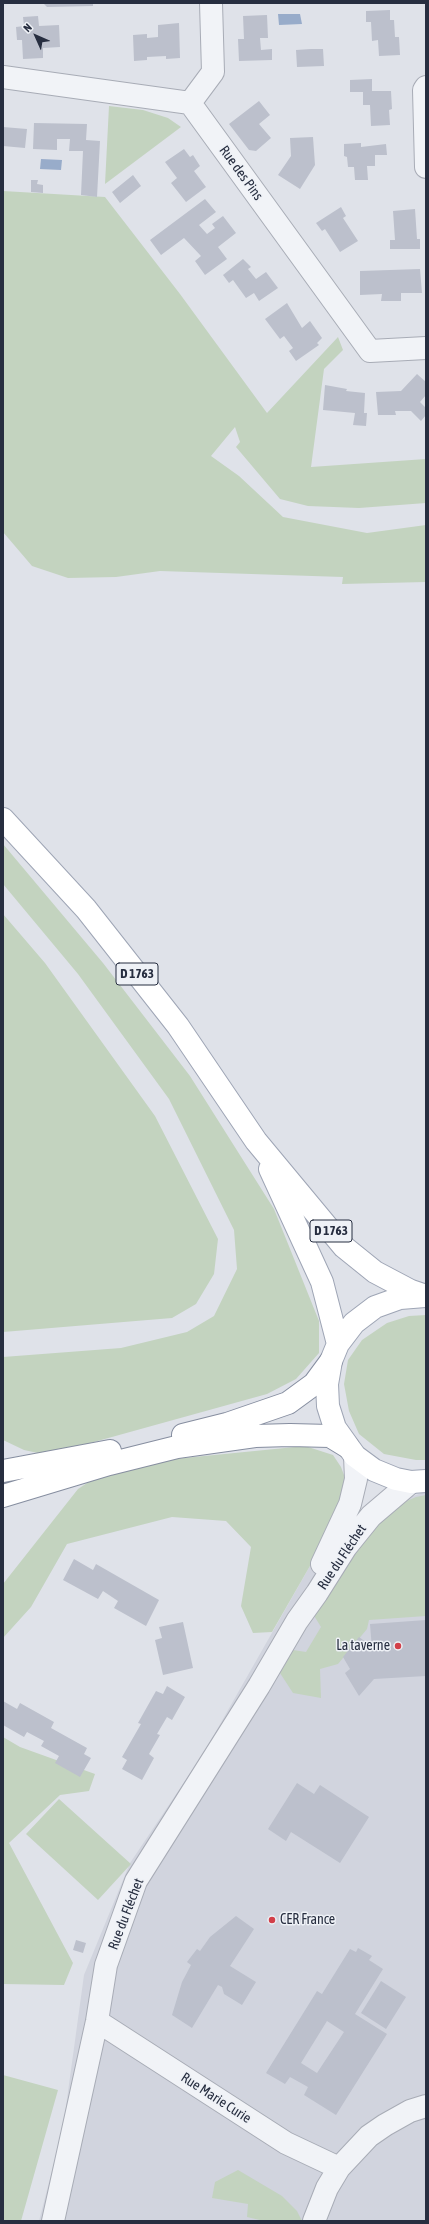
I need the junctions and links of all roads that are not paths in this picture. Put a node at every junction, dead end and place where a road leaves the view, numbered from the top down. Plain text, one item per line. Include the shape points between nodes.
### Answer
1 (211, 3) edge
2 (3, 77) edge
3 (426, 87) edge
4 (190, 103) junction
5 (426, 167) edge
6 (426, 348) edge
7 (3, 819) edge
8 (256, 1141) junction
9 (426, 1296) edge
10 (334, 1353) junction
11 (351, 1452) junction
12 (3, 1472) edge
13 (419, 1481) edge
14 (3, 1496) edge
15 (297, 1622) junction
16 (97, 2021) junction
17 (426, 2106) edge
18 (339, 2168) junction
19 (53, 2221) edge
20 (314, 2221) edge

1 - 4 street via 213,72
2 - 4 street
3 - 5 street
4 - 6 street, Rue des Pins via 370,351
7 - 8 main road, D 1763 via 86,909 110,939 178,1026
8 - 9 main road, D 1763 via 344,1246 375,1272
8 - 10 main road, D 1763 via 322,1282
9 - 10 main road via 400,1298 375,1307 354,1323
10 - 11 main road via 327,1384 328,1406 335,1428
10 - 12 main road via 314,1384 288,1403 252,1416 132,1447
11 - 13 main road via 374,1470 396,1479
11 - 14 main road via 330,1436 255,1436 177,1447 109,1464
11 - 15 street, Rue du Fléchet via 356,1479 350,1504
13 - 15 street, Rue du Fléchet via 371,1516 346,1547
15 - 16 street, Rue du Fléchet via 260,1686 136,1881 106,1965
16 - 18 street, Rue Marie Curie via 286,2143
16 - 19 street, Rue du Fléchet
17 - 18 street via 410,2111 369,2136
18 - 20 street via 327,2188

